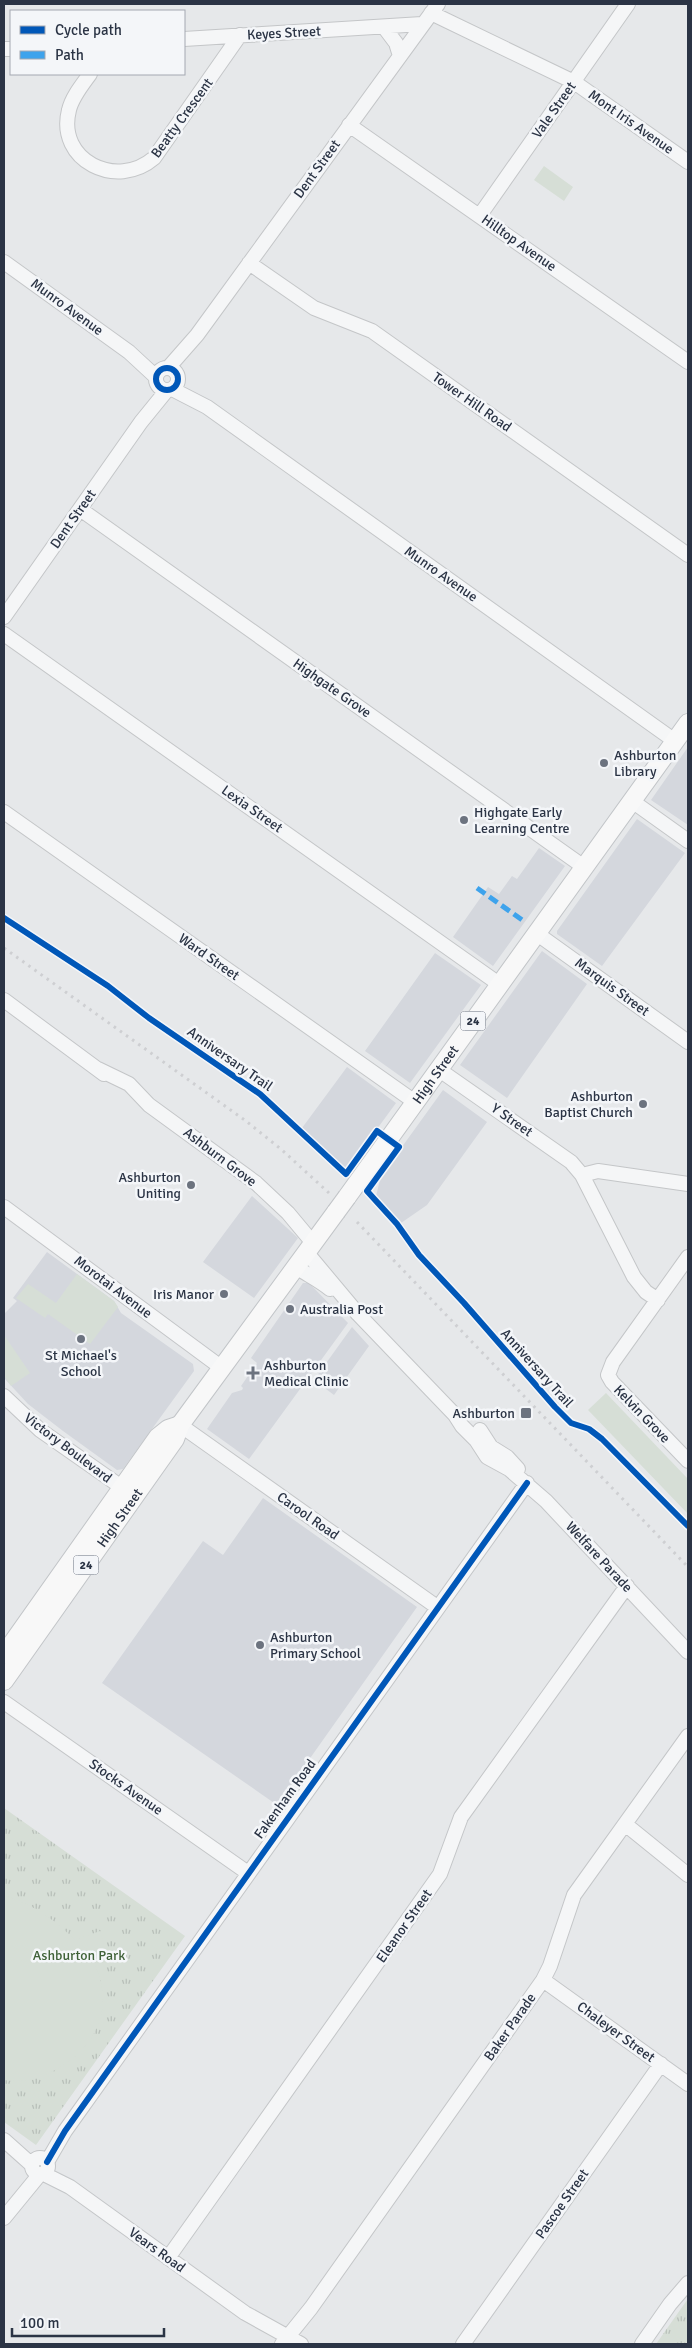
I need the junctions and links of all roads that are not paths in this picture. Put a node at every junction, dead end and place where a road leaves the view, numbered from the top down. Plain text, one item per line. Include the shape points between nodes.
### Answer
1 (628, 4) edge
2 (430, 14) edge
3 (384, 27) junction
4 (240, 35) junction
5 (185, 39) edge
6 (400, 56) junction
7 (89, 75) edge
8 (574, 82) junction
9 (349, 125) junction
10 (688, 162) edge
11 (480, 215) junction
12 (4, 262) edge
13 (249, 263) junction
14 (688, 362) edge
15 (167, 379) junction
16 (80, 509) junction
17 (688, 556) edge
18 (4, 617) edge
19 (4, 634) edge
20 (688, 723) edge
21 (675, 741) junction
22 (632, 801) junction
23 (4, 812) edge
24 (688, 841) edge
25 (584, 867) junction
26 (536, 933) junction
27 (499, 984) junction
28 (4, 1000) edge
29 (688, 1042) edge
30 (438, 1069) junction
31 (415, 1102) junction
32 (582, 1175) junction
33 (688, 1184) edge
34 (4, 1207) edge
35 (314, 1243) junction
36 (688, 1257) edge
37 (296, 1267) junction
38 (350, 1305) junction
39 (654, 1305) junction
40 (222, 1368) junction
41 (4, 1396) edge
42 (180, 1425) junction
43 (688, 1461) edge
44 (527, 1482) junction
45 (128, 1492) junction
46 (627, 1586) junction
47 (437, 1607) junction
48 (670, 1631) junction
49 (688, 1640) edge
50 (688, 1652) edge
51 (4, 1655) edge
52 (4, 1681) edge
53 (4, 1702) edge
54 (688, 1736) edge
55 (625, 1824) junction
56 (248, 1873) junction
57 (688, 1875) edge
58 (543, 1980) junction
59 (660, 2064) junction
60 (688, 2084) edge
61 (7, 2142) edge
62 (40, 2166) junction
63 (4, 2218) edge
64 (168, 2258) junction
65 (688, 2284) edge
66 (289, 2343) edge
67 (463, 2344) edge
68 (642, 2344) edge

1 - 8 street, Vale Street
2 - 3 street, Keyes Street
2 - 6 street, Dent Street
2 - 8 street
3 - 4 street, Keyes Street
3 - 6 street via 396,43
4 - 5 street, Keyes Street
4 - 7 street, Beatty Crescent via 154,158 142,167 126,172 111,172 91,164 76,149 69,134 69,110
6 - 9 street, Dent Street
8 - 10 street, Mont Iris Avenue
8 - 11 street, Vale Street
9 - 11 street, Hilltop Avenue
9 - 13 street, Dent Street
11 - 14 street, Hilltop Avenue
12 - 15 street, Munro Avenue
13 - 15 street, Dent Street
13 - 17 street, Tower Hill Road via 314,308 372,331
15 - 16 street, Dent Street
15 - 21 street, Munro Avenue
16 - 18 street, Dent Street
16 - 25 street, Highgate Grove
19 - 27 street, Lexia Street
20 - 21 main road, High Street / 24
21 - 22 main road, High Street / 24
22 - 24 street
22 - 25 main road, High Street / 24
23 - 31 street, Ward Street
25 - 26 main road, High Street / 24
26 - 27 main road, High Street / 24
26 - 29 street, Marquis Street
27 - 30 main road, High Street / 24
28 - 35 street, Ashburn Grove via 98,1069 129,1084 149,1105 248,1177 288,1213
30 - 31 main road, High Street / 24
30 - 32 street, Y Street via 571,1162
31 - 35 main road, High Street / 24, bridge
32 - 33 street via 598,1171
32 - 39 street, Y Street via 638,1291
34 - 40 street, Morotai Avenue
35 - 37 main road, High Street / 24
35 - 38 street, Welfare Parade
36 - 39 street
37 - 38 street, Welfare Parade via 314,1276
37 - 40 main road, High Street / 24
38 - 44 street, Welfare Parade via 455,1415 478,1428 486,1449 512,1462
39 - 43 street, Kelvin Grove via 608,1370 612,1382
40 - 42 main road, High Street / 24
41 - 45 street, Victory Boulevard via 40,1430
42 - 45 main road, High Street / 24 via 158,1437
42 - 47 street, Carool Road
44 - 46 street, Welfare Parade
44 - 47 street, Fakenham Road
45 - 51 main road, High Street / 24
45 - 52 main road, High Street / 24
46 - 48 street, Welfare Parade
46 - 64 street, Eleanor Street via 461,1817 440,1874
47 - 56 street, Fakenham Road
48 - 49 street, Welfare Parade
48 - 50 street, Welfare Parade
53 - 56 street, Stocks Avenue
54 - 55 street, Baker Parade
55 - 57 street
55 - 58 street, Baker Parade via 572,1899
56 - 62 street, Fakenham Road
58 - 59 street, Chaleyer Street
58 - 66 street, Baker Parade
59 - 60 street, Chaleyer Street
59 - 67 street, Pascoe Street
61 - 62 street, Vears Road
62 - 63 street, Fakenham Road
62 - 64 street, Vears Road
64 - 66 street, Vears Road
65 - 68 street

